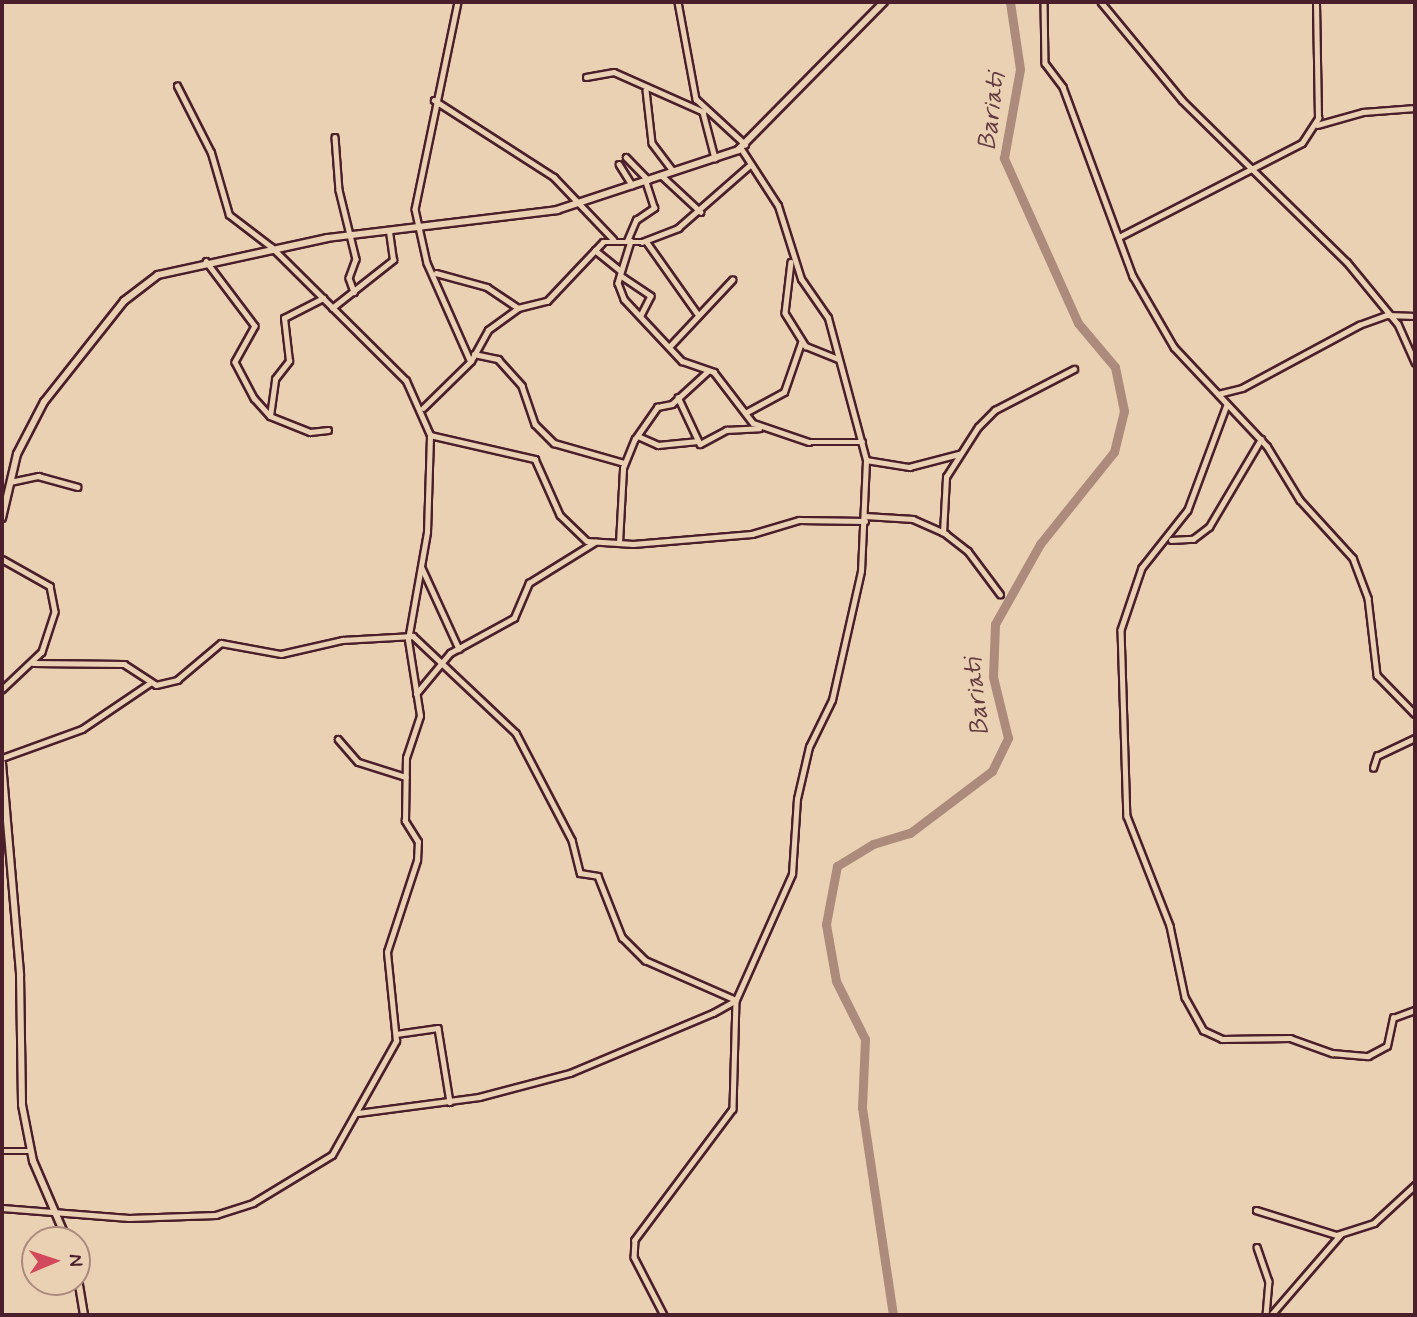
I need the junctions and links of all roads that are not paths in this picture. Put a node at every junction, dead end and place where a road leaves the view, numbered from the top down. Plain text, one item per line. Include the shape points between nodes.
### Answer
1 (458, 2) edge
2 (678, 2) edge
3 (884, 2) edge
4 (1044, 2) edge
5 (1101, 2) edge
6 (1316, 2) edge
7 (586, 77) dead end
8 (177, 86) dead end
9 (646, 89) junction
10 (434, 100) junction
11 (1415, 108) edge
12 (703, 111) junction
13 (709, 115) junction
14 (1317, 125) junction
15 (335, 137) dead end
16 (744, 147) junction
17 (626, 157) dead end
18 (715, 158) junction
19 (619, 164) dead end
20 (750, 165) junction
21 (1255, 166) junction
22 (673, 171) junction
23 (661, 175) junction
24 (647, 180) junction
25 (632, 186) junction
26 (581, 204) junction
27 (701, 212) junction
28 (417, 227) junction
29 (389, 231) junction
30 (349, 236) junction
31 (1121, 236) junction
32 (613, 240) junction
33 (646, 240) junction
34 (629, 241) junction
35 (272, 248) junction
36 (595, 250) junction
37 (792, 259) junction
38 (206, 261) junction
39 (434, 272) junction
40 (620, 273) junction
41 (732, 280) dead end
42 (354, 292) junction
43 (323, 298) junction
44 (332, 308) junction
45 (518, 308) junction
46 (697, 313) junction
47 (1387, 315) junction
48 (641, 316) junction
49 (1415, 316) edge
50 (801, 342) junction
51 (670, 346) junction
52 (474, 354) junction
53 (840, 359) junction
54 (471, 361) junction
55 (1415, 362) edge
56 (1074, 369) dead end
57 (709, 370) junction
58 (1218, 394) junction
59 (678, 397) junction
60 (1227, 405) junction
61 (423, 408) junction
62 (746, 412) junction
63 (270, 416) junction
64 (760, 428) junction
65 (328, 430) dead end
66 (430, 435) junction
67 (638, 436) junction
68 (1261, 439) junction
69 (698, 441) junction
70 (863, 442) junction
71 (960, 453) junction
72 (866, 460) junction
73 (624, 463) junction
74 (9, 482) junction
75 (78, 487) dead end
76 (2, 518) edge
77 (865, 519) junction
78 (943, 533) junction
79 (1170, 540) junction
80 (596, 541) junction
81 (619, 543) junction
82 (2, 559) edge
83 (422, 568) junction
84 (1000, 594) dead end
85 (408, 640) junction
86 (459, 649) junction
87 (33, 663) junction
88 (440, 664) junction
89 (150, 683) junction
90 (2, 690) edge
91 (416, 694) junction
92 (1415, 714) edge
93 (1415, 738) edge
94 (338, 739) dead end
95 (2, 758) edge
96 (2, 763) edge
97 (1373, 768) dead end
98 (407, 778) junction
99 (2, 783) edge
100 (736, 1000) junction
101 (1415, 1010) edge
102 (396, 1034) junction
103 (450, 1101) junction
104 (357, 1113) junction
105 (2, 1151) edge
106 (30, 1151) junction
107 (1415, 1185) edge
108 (2, 1208) edge
109 (1256, 1210) dead end
110 (55, 1214) junction
111 (61, 1226) edge
112 (1340, 1234) junction
113 (1257, 1247) dead end
114 (81, 1296) edge
115 (84, 1315) edge
116 (664, 1315) edge
117 (1269, 1315) edge

1 - 10 street
2 - 13 street via 685,65
3 - 16 street
4 - 31 street via 1045,62 1063,87
5 - 21 street via 1182,100
6 - 14 street
7 - 9 street via 614,72
8 - 35 street via 211,153 229,215
9 - 12 street via 676,95
9 - 22 street via 652,143
10 - 26 street via 539,166
10 - 28 street via 415,201
11 - 14 street via 1363,111
12 - 13 street
12 - 18 street
13 - 16 street
14 - 21 street via 1302,143
15 - 30 street
16 - 18 street
16 - 20 street
17 - 24 street
18 - 22 street
19 - 25 street
20 - 27 street
20 - 37 street via 778,206
21 - 31 street
21 - 47 street via 1347,262
22 - 23 street
23 - 24 street
23 - 27 street
24 - 25 street
24 - 34 street via 656,203 636,219
25 - 26 street
26 - 28 street
26 - 32 street
27 - 33 street
28 - 29 street
28 - 39 street
29 - 30 street
29 - 42 street via 393,260
30 - 35 street
30 - 42 street via 356,259 349,278
31 - 58 street via 1133,276 1163,330
32 - 34 street
32 - 36 street
33 - 34 street
33 - 46 street
34 - 40 street
35 - 38 street
35 - 43 street
36 - 40 street
36 - 45 street via 547,301
37 - 50 street via 784,307
37 - 53 street via 828,318
38 - 63 street via 256,327 235,362
38 - 74 street via 158,275 124,301 44,402
39 - 45 street via 487,287
39 - 54 street
40 - 48 street via 622,295
40 - 48 street via 651,296
41 - 46 street
42 - 44 street
43 - 44 street
43 - 63 street via 284,318 289,361 275,379
44 - 61 street via 406,381
45 - 52 street via 488,330
46 - 51 street
47 - 49 street
47 - 55 street via 1398,324
47 - 58 street
48 - 51 street
50 - 53 street
50 - 62 street via 784,392
51 - 57 street via 695,369
52 - 54 street
52 - 73 street via 498,359 522,386 535,424 554,443
53 - 70 street
54 - 61 street
56 - 71 street via 995,410
57 - 59 street
57 - 62 street
58 - 60 street
59 - 67 street via 657,407
59 - 69 street
60 - 68 street
60 - 79 street via 1206,470
61 - 66 street
62 - 64 street
63 - 65 street via 310,432
64 - 69 street via 726,430 708,444
64 - 70 street via 809,442
66 - 80 street via 535,459 567,526
66 - 83 street
67 - 69 street via 658,445
67 - 73 street
68 - 79 street via 1209,527 1193,539
68 - 92 street via 1290,486 1361,571 1377,675
70 - 72 street
71 - 72 street via 909,467
71 - 78 street via 942,491
72 - 77 street
73 - 81 street
74 - 75 street via 38,476
74 - 76 street
77 - 78 street via 913,519
77 - 81 street via 799,520 752,534
77 - 100 street via 832,700 809,747 797,799 792,874
78 - 84 street via 968,551
79 - 101 street via 1142,568 1130,595 1118,641 1119,714 1127,816 1170,926 1189,1004 1213,1036 1290,1038 1353,1057 1383,1051 1393,1018
80 - 81 street
80 - 86 street via 529,583 514,618
82 - 87 street via 52,592 54,625
83 - 85 street
83 - 86 street
85 - 88 street via 415,637
85 - 89 street via 342,640 281,654 221,643 177,680
85 - 91 street
86 - 88 street
87 - 89 street via 124,664
87 - 90 street
88 - 91 street
88 - 100 street via 522,741 572,840 580,873 598,876 614,925 635,953
89 - 95 street via 82,729
91 - 98 street via 420,716
93 - 97 street via 1377,756
94 - 98 street via 358,762
96 - 99 street
98 - 102 street via 405,821 418,846 412,891 389,936
99 - 106 street via 20,975 22,1105
100 - 103 street via 584,1068
100 - 116 street via 733,1109 635,1240 634,1257
102 - 103 street via 438,1028
102 - 104 street
103 - 104 street
104 - 110 street via 321,1163 230,1212 129,1219
105 - 106 street
106 - 110 street
107 - 112 street via 1374,1223
108 - 110 street
109 - 112 street via 1321,1234
110 - 111 street
112 - 117 street
113 - 117 street via 1269,1281
114 - 115 street

